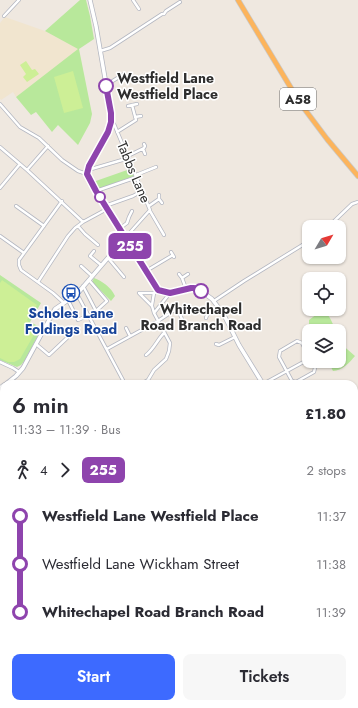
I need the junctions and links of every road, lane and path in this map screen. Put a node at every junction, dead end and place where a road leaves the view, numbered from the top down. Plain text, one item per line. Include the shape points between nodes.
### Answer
1 (19, 0) edge
2 (90, 0) edge
3 (133, 0) edge
4 (238, 0) edge
5 (181, 1) edge
6 (139, 9) dead end
7 (4, 16) dead end
8 (99, 51) junction
9 (124, 74) dead end
10 (105, 84) junction
11 (0, 104) edge
12 (138, 104) dead end
13 (132, 105) junction
14 (128, 106) dead end
15 (140, 116) dead end
16 (135, 117) junction
17 (111, 122) junction
18 (117, 132) junction
19 (144, 144) dead end
20 (48, 146) junction
21 (0, 147) edge
22 (144, 149) junction
23 (145, 154) dead end
24 (128, 157) junction
25 (20, 164) junction
26 (156, 167) dead end
27 (27, 170) junction
28 (88, 172) junction
29 (136, 176) junction
30 (358, 176) edge
31 (0, 187) edge
32 (96, 191) junction
33 (142, 191) junction
34 (159, 195) dead end
35 (159, 199) junction
36 (62, 201) junction
37 (358, 202) edge
38 (162, 203) dead end
39 (16, 206) dead end
40 (149, 206) junction
41 (106, 208) junction
42 (132, 211) dead end
43 (150, 211) junction
44 (335, 220) edge
45 (83, 222) junction
46 (44, 226) junction
47 (78, 226) junction
48 (119, 228) junction
49 (92, 233) dead end
50 (164, 235) dead end
51 (0, 236) edge
52 (88, 236) junction
53 (125, 238) junction
54 (98, 245) dead end
55 (302, 245) edge
56 (94, 251) dead end
57 (24, 253) junction
58 (173, 255) dead end
59 (108, 258) junction
60 (81, 266) dead end
61 (101, 266) junction
62 (145, 271) junction
63 (179, 274) dead end
64 (188, 274) dead end
65 (92, 276) junction
66 (124, 277) dead end
67 (182, 278) junction
68 (89, 280) junction
69 (38, 282) junction
70 (83, 286) junction
71 (186, 289) junction
72 (158, 290) junction
73 (154, 293) junction
74 (170, 293) junction
75 (77, 294) junction
76 (68, 300) junction
77 (214, 301) junction
78 (64, 303) junction
79 (152, 306) junction
80 (219, 308) junction
81 (205, 310) dead end
82 (154, 313) junction
83 (88, 315) junction
84 (158, 321) junction
85 (126, 328) dead end
86 (186, 329) dead end
87 (164, 333) junction
88 (130, 336) junction
89 (235, 336) junction
90 (68, 338) dead end
91 (302, 343) edge
92 (36, 344) junction
93 (216, 344) dead end
94 (107, 350) junction
95 (146, 355) dead end
96 (0, 362) edge
97 (302, 362) edge
98 (315, 368) edge
99 (287, 371) junction
100 (19, 373) junction
101 (11, 380) edge
102 (123, 380) edge
103 (148, 380) edge
104 (261, 380) edge
105 (270, 380) edge
106 (292, 380) edge
107 (300, 380) edge

1 - 7 street
2 - 8 main road
3 - 6 street
4 - 30 highway, A58 via 300,103
5 - 8 street via 110,48
8 - 10 main road
9 - 10 street
10 - 17 main road
11 - 20 street via 20,127
12 - 13 street
13 - 14 street
13 - 16 street
15 - 16 street
16 - 18 street via 136,120
17 - 18 street, Tabbs Lane
17 - 28 main road
18 - 24 street, Tabbs Lane
19 - 22 street
20 - 27 street
20 - 28 street via 78,172
21 - 25 street
22 - 23 street
22 - 24 street
24 - 28 street
24 - 29 street, Tabbs Lane
25 - 27 street
25 - 31 street
26 - 29 street
27 - 36 street
28 - 32 main road
29 - 32 street
29 - 33 street, Tabbs Lane
32 - 41 main road
33 - 40 street, Tabbs Lane
33 - 41 street
34 - 35 street
35 - 38 street
35 - 40 street
36 - 45 street
36 - 46 street
37 - 44 street via 352,204
39 - 46 street
40 - 43 street, Tabbs Lane
41 - 45 street
41 - 48 main road
42 - 48 street via 127,222
43 - 50 street
43 - 53 street, Tabbs Lane
45 - 47 street
46 - 57 street
47 - 52 street
47 - 69 street via 68,236
48 - 53 main road
49 - 52 street
51 - 57 street
52 - 54 street
53 - 59 main road
53 - 62 main road
55 - 77 street
56 - 61 street via 90,256
57 - 69 street via 19,260 21,270
58 - 62 street
59 - 61 main road
59 - 66 street
60 - 65 street
61 - 65 main road
62 - 72 main road
63 - 67 street
64 - 67 street
65 - 68 main road
67 - 71 street
68 - 70 main road
68 - 70 street via 107,301 96,312
69 - 78 street
70 - 75 main road
71 - 74 main road
71 - 77 main road via 194,288
72 - 73 street
72 - 74 main road
73 - 79 street
73 - 79 street via 139,293
74 - 82 street
75 - 76 main road
75 - 83 street
76 - 78 main road
76 - 83 street via 78,320
77 - 80 main road
78 - 92 main road via 55,309
79 - 82 street
80 - 81 street via 207,316
80 - 89 main road
82 - 84 street
83 - 94 street
84 - 86 street via 176,309
84 - 87 street
84 - 88 street
85 - 88 street
87 - 95 street
87 - 103 street via 170,344 169,351 166,359
88 - 94 street
89 - 93 street via 219,345
89 - 104 main road
90 - 92 street via 49,355
91 - 99 street via 297,341 280,351 279,357
92 - 100 main road
94 - 102 street
96 - 100 street
97 - 99 street
98 - 107 street via 314,372
99 - 105 street
99 - 106 street
100 - 101 main road

